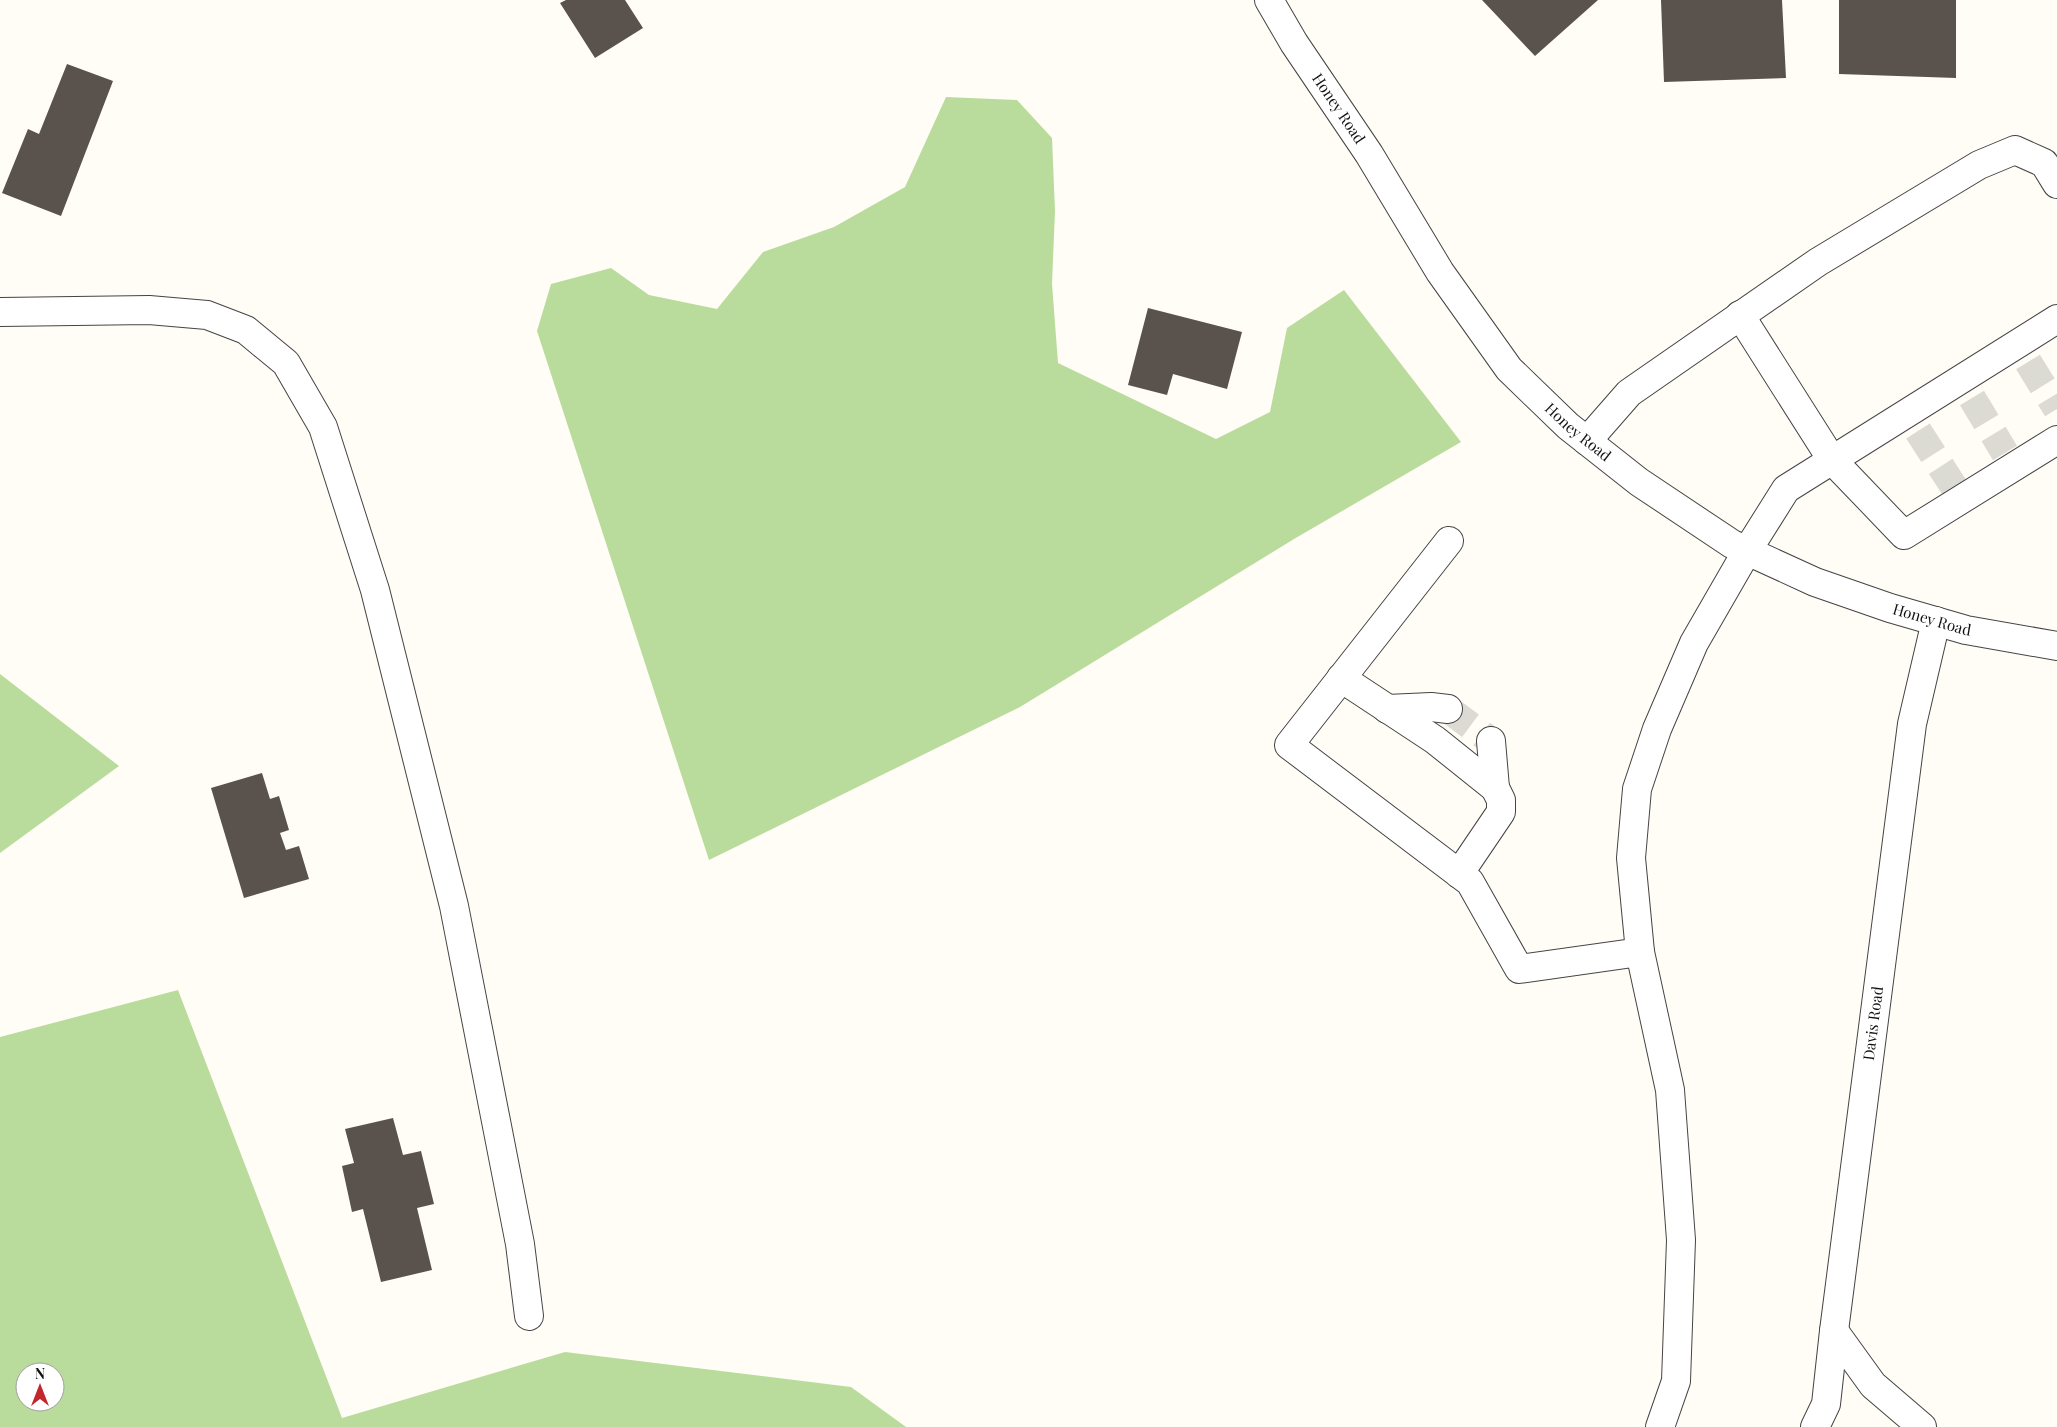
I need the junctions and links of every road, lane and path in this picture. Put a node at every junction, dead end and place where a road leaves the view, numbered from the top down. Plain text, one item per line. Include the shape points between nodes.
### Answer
1 (1269, 0) edge
2 (2057, 184) edge
3 (0, 312) edge
4 (1740, 315) junction
5 (2057, 319) edge
6 (2057, 440) edge
7 (1587, 441) junction
8 (1832, 460) junction
9 (1449, 541) dead end
10 (1747, 551) junction
11 (1936, 620) junction
12 (2057, 646) edge
13 (1341, 678) junction
14 (1387, 709) junction
15 (1448, 709) tunnel mouth
16 (1491, 741) dead end
17 (1495, 788) junction
18 (1459, 874) junction
19 (1640, 952) junction
20 (529, 1316) dead end
21 (1834, 1331) junction
22 (1660, 1427) edge
23 (1814, 1427) edge
24 (1922, 1427) edge

1 - 7 street, Honey Road via 1369,154 1440,272 1509,369
2 - 4 street via 2044,163 2015,150 1988,161 1818,262
3 - 20 street via 149,310 207,315 246,330 286,363 323,427 375,590 454,906 520,1244
4 - 7 street via 1629,393
4 - 8 street
5 - 8 street via 2022,354 1912,422
6 - 8 street via 2009,460 1958,493 1904,536
7 - 10 street, Honey Road via 1639,482
8 - 10 street via 1786,489
9 - 13 street
10 - 11 street, Honey Road via 1815,582
10 - 19 street via 1694,643 1657,729 1637,789 1631,858
11 - 12 street, Honey Road via 1966,630
11 - 21 street, Davis Road via 1912,724
13 - 14 street
13 - 18 street via 1289,745
14 - 15 street
14 - 17 street via 1435,740
16 - 17 street
17 - 18 street via 1502,800 1502,812
18 - 19 street via 1470,882 1519,969
19 - 22 street via 1670,1090 1681,1240 1676,1381
21 - 23 street, Davis Road via 1826,1404
21 - 24 street via 1873,1384

